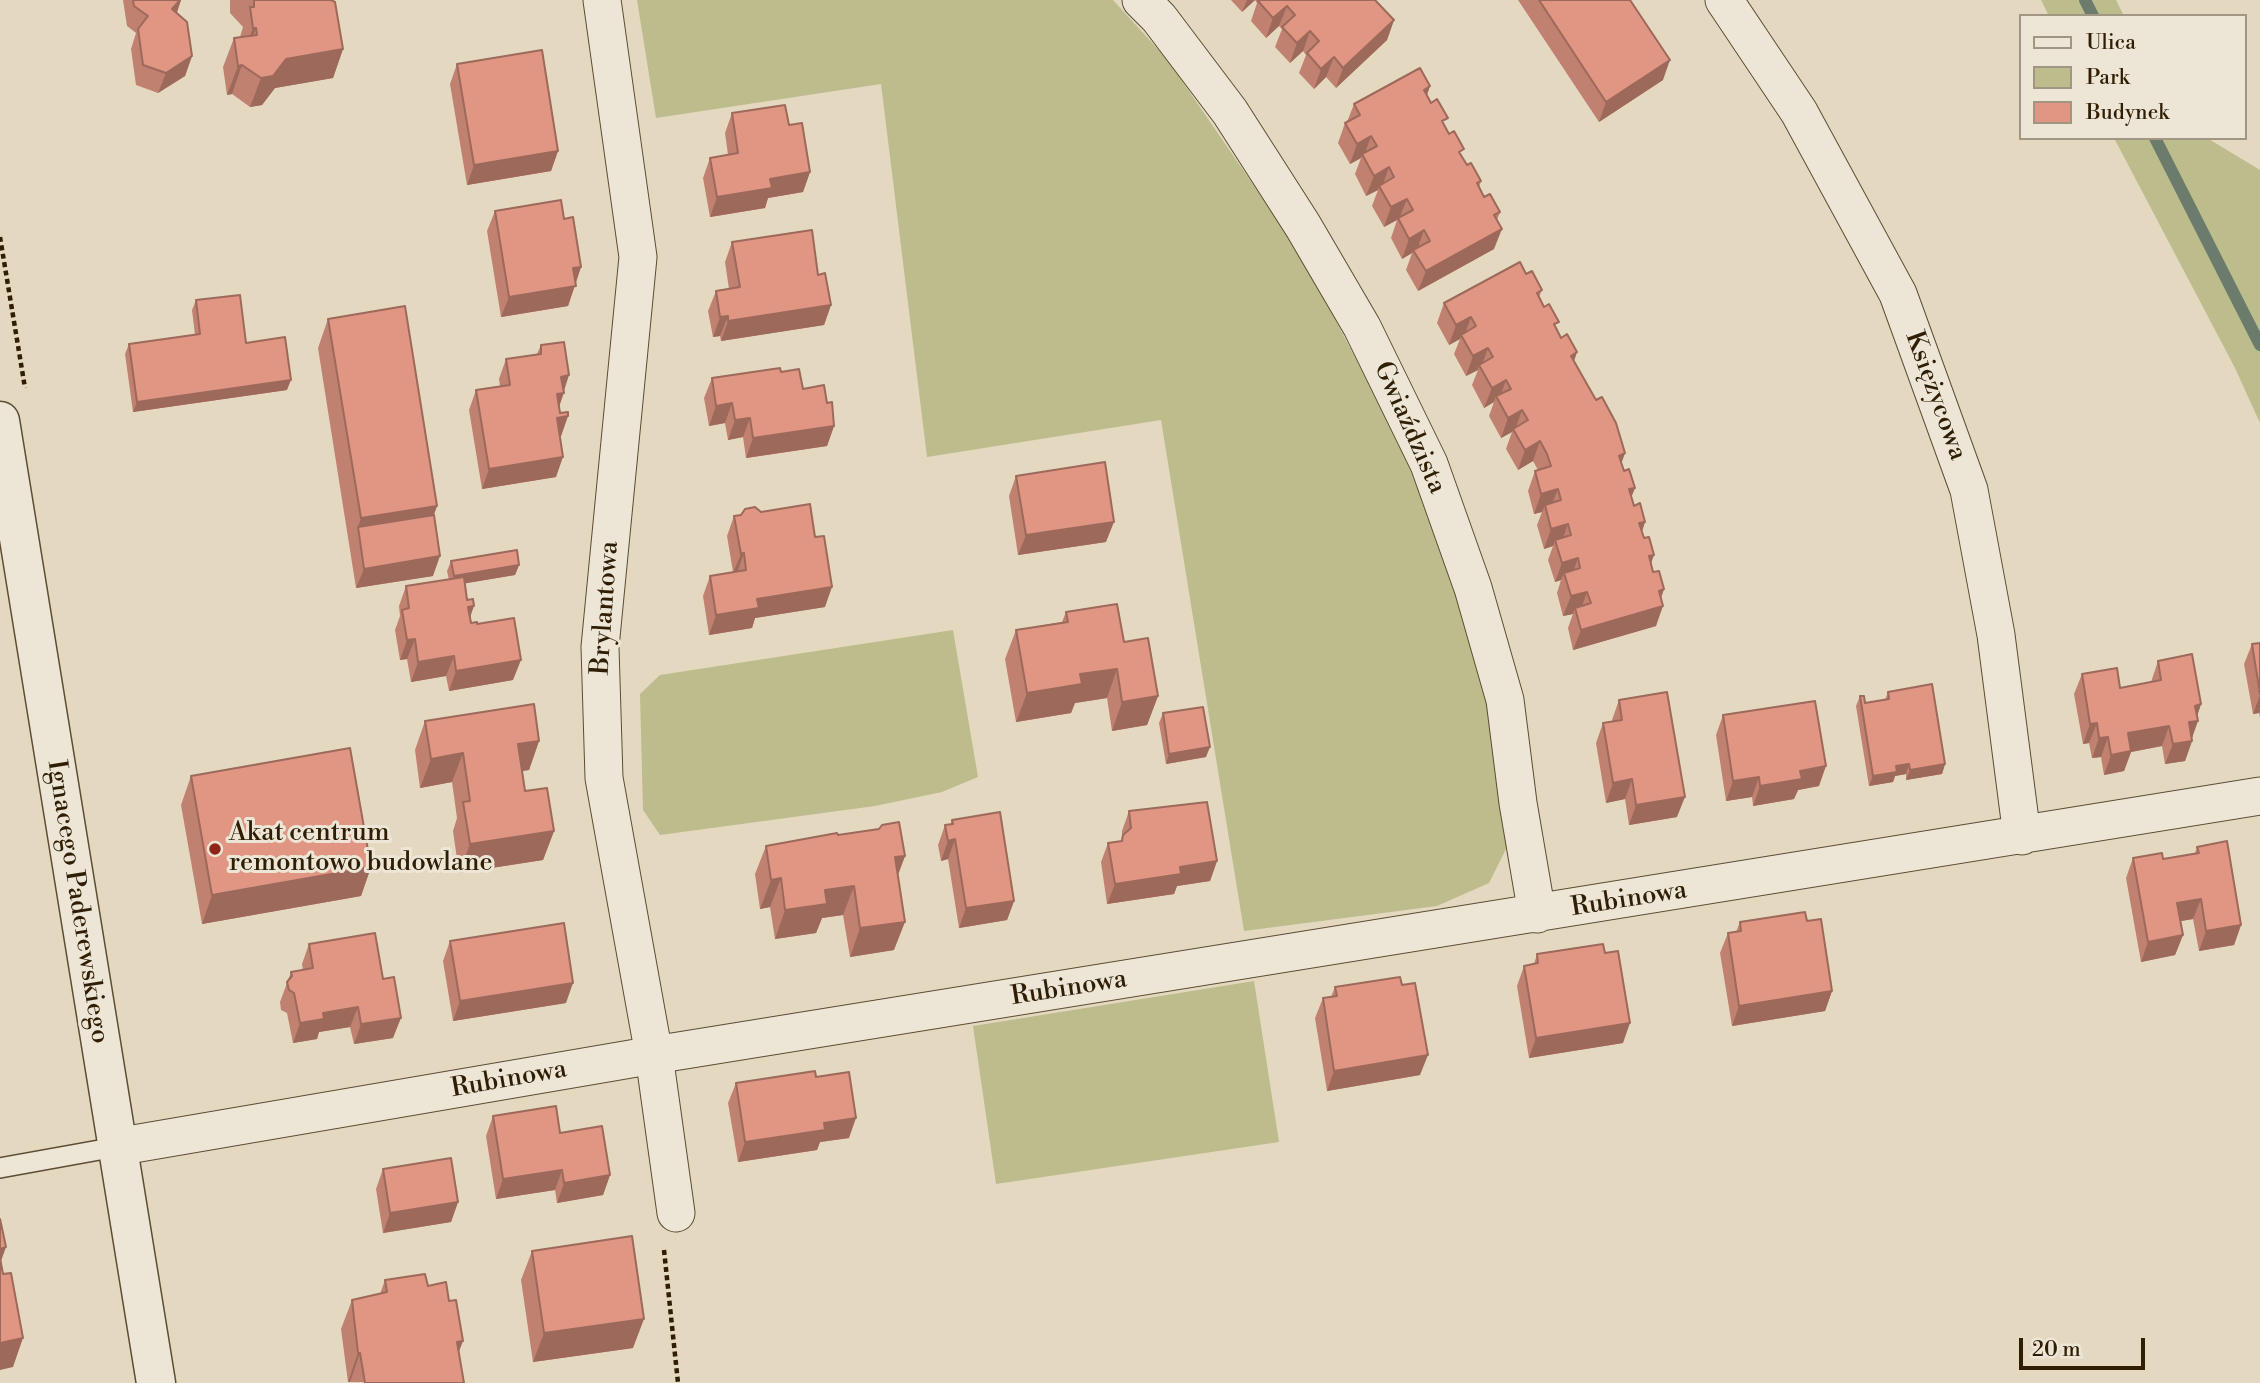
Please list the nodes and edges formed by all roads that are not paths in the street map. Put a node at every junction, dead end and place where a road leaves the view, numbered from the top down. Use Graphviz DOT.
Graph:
graph roads {
  1 [pos="602,0"];
  2 [pos="1142,0"];
  3 [pos="1724,0"];
  4 [pos="0,421"];
  5 [pos="2260,796"];
  6 [pos="2022,836"];
  7 [pos="1536,915"];
  8 [pos="654,1055"];
  9 [pos="116,1147"];
  10 [pos="0,1168"];
  11 [pos="676,1213"];
  12 [pos="156,1383"];
  1 -- 8 [label="street, Brylantowa"];
  2 -- 7 [label="street, Gwiaździsta"];
  3 -- 6 [label="street, Księżycowa"];
  4 -- 9 [label="street, Ignacego Paderewskiego"];
  5 -- 6 [label="street, Rubinowa"];
  6 -- 7 [label="street, Rubinowa"];
  7 -- 8 [label="street, Rubinowa"];
  8 -- 9 [label="street, Rubinowa"];
  8 -- 11 [label="street, Brylantowa"];
  9 -- 10 [label="lane"];
  9 -- 12 [label="street, Ignacego Paderewskiego"];
}
